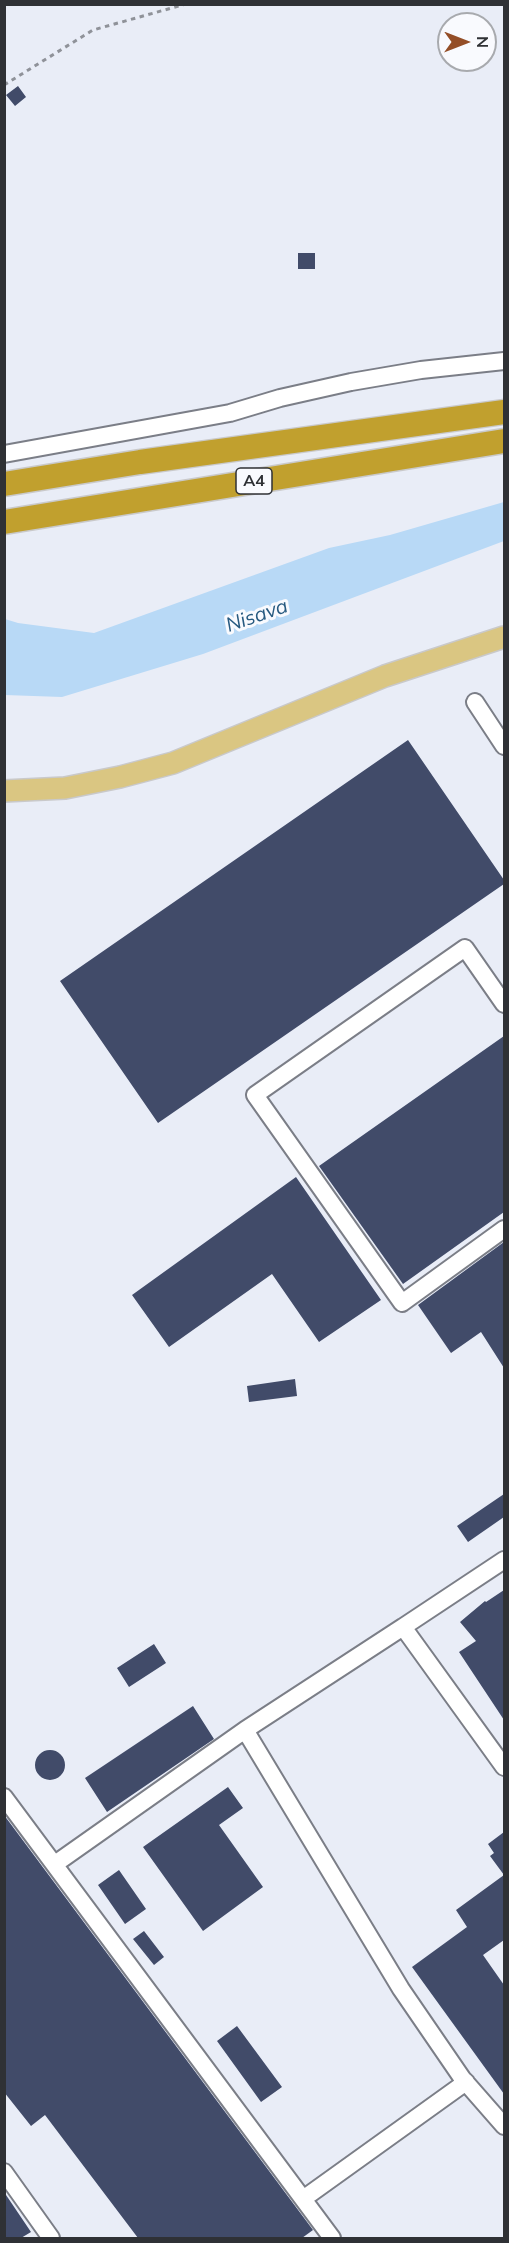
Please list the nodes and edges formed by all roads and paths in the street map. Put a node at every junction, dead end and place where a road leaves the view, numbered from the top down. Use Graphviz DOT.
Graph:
graph roads {
  1 [pos="186,4"];
  2 [pos="4,85"];
  3 [pos="504,361"];
  4 [pos="504,412"];
  5 [pos="504,441"];
  6 [pos="4,454"];
  7 [pos="4,484"];
  8 [pos="4,522"];
  9 [pos="504,638"];
  10 [pos="475,702"];
  11 [pos="504,746"];
  12 [pos="4,791"];
  13 [pos="504,1004"];
  14 [pos="504,1229"];
  15 [pos="504,1560"];
  16 [pos="403,1627"];
  17 [pos="245,1730"];
  18 [pos="504,1767"];
  19 [pos="4,1797"];
  20 [pos="55,1864"];
  21 [pos="466,2082"];
  22 [pos="504,2126"];
  23 [pos="4,2172"];
  24 [pos="303,2199"];
  25 [pos="46,2236"];
  26 [pos="332,2238"];
  1 -- 2 [label="path"];
  3 -- 6 [label="street"];
  4 -- 7 [label="highway, A4"];
  5 -- 8 [label="highway, A4"];
  9 -- 12 [label="main road"];
  10 -- 11 [label="street"];
  13 -- 14 [label="street"];
  15 -- 16 [label="street"];
  16 -- 17 [label="street"];
  16 -- 18 [label="street"];
  17 -- 20 [label="street"];
  17 -- 21 [label="street"];
  19 -- 20 [label="street"];
  20 -- 24 [label="street"];
  21 -- 22 [label="street"];
  21 -- 24 [label="street"];
  23 -- 25 [label="street"];
  24 -- 26 [label="street"];
}
